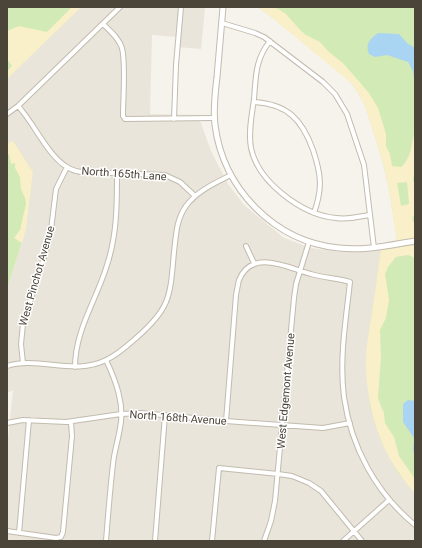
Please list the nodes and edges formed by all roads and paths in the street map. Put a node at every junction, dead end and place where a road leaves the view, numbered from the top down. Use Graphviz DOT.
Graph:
graph roads {
  1 [pos="120,7"];
  2 [pos="181,7"];
  3 [pos="223,7"];
  4 [pos="222,23"];
  5 [pos="103,24"];
  6 [pos="270,41"];
  7 [pos="254,102"];
  8 [pos="18,106"];
  9 [pos="7,114"];
  10 [pos="214,118"];
  11 [pos="174,119"];
  12 [pos="67,167"];
  13 [pos="117,173"];
  14 [pos="231,175"];
  15 [pos="195,196"];
  16 [pos="314,212"];
  17 [pos="369,215"];
  18 [pos="415,241"];
  19 [pos="309,242"];
  20 [pos="246,246"];
  21 [pos="374,248"];
  22 [pos="254,263"];
  23 [pos="300,270"];
  24 [pos="106,360"];
  25 [pos="23,363"];
  26 [pos="7,366"];
  27 [pos="75,367"];
  28 [pos="121,414"];
  29 [pos="165,415"];
  30 [pos="29,420"];
  31 [pos="226,421"];
  32 [pos="71,422"];
  33 [pos="7,423"];
  34 [pos="350,423"];
  35 [pos="282,426"];
  36 [pos="278,474"];
  37 [pos="389,500"];
  38 [pos="415,525"];
  39 [pos="7,531"];
  40 [pos="353,531"];
  41 [pos="19,533"];
  42 [pos="106,541"];
  43 [pos="154,541"];
  44 [pos="212,541"];
  45 [pos="264,541"];
  46 [pos="343,541"];
  47 [pos="362,541"];
  1 -- 5 [label="street"];
  2 -- 11 [label="street"];
  3 -- 4 [label="street"];
  4 -- 6 [label="street"];
  4 -- 10 [label="street"];
  5 -- 8 [label="street"];
  5 -- 11 [label="street"];
  6 -- 7 [label="street"];
  6 -- 17 [label="street"];
  7 -- 16 [label="street"];
  7 -- 16 [label="street"];
  8 -- 9 [label="street"];
  8 -- 12 [label="street, North 165th Lane"];
  10 -- 11 [label="street"];
  10 -- 14 [label="street"];
  12 -- 13 [label="street, North 165th Lane"];
  12 -- 25 [label="street, West Pinchot Avenue"];
  13 -- 15 [label="street, North 165th Lane"];
  13 -- 27 [label="street"];
  14 -- 15 [label="street"];
  14 -- 19 [label="street"];
  15 -- 24 [label="street"];
  16 -- 17 [label="street"];
  17 -- 21 [label="street"];
  18 -- 21 [label="street"];
  19 -- 21 [label="street"];
  19 -- 23 [label="street, West Edgemont Avenue"];
  20 -- 22 [label="street"];
  22 -- 23 [label="street"];
  22 -- 31 [label="street"];
  23 -- 34 [label="street"];
  23 -- 35 [label="street, West Edgemont Avenue"];
  24 -- 27 [label="street"];
  24 -- 28 [label="street"];
  25 -- 26 [label="street"];
  25 -- 27 [label="street"];
  28 -- 29 [label="street, North 168th Avenue"];
  28 -- 32 [label="street, North 168th Avenue"];
  28 -- 42 [label="street"];
  29 -- 31 [label="street, North 168th Avenue"];
  29 -- 43 [label="street"];
  30 -- 32 [label="street, North 168th Avenue"];
  30 -- 33 [label="street, North 168th Avenue"];
  30 -- 41 [label="street"];
  31 -- 35 [label="street, North 168th Avenue"];
  32 -- 41 [label="street"];
  34 -- 35 [label="street, North 168th Avenue"];
  34 -- 37 [label="street"];
  35 -- 36 [label="street, West Edgemont Avenue"];
  36 -- 40 [label="street"];
  36 -- 44 [label="street"];
  36 -- 45 [label="street, West Edgemont Avenue"];
  37 -- 38 [label="street"];
  37 -- 40 [label="street"];
  39 -- 41 [label="street"];
  40 -- 46 [label="street"];
  40 -- 47 [label="street"];
}
